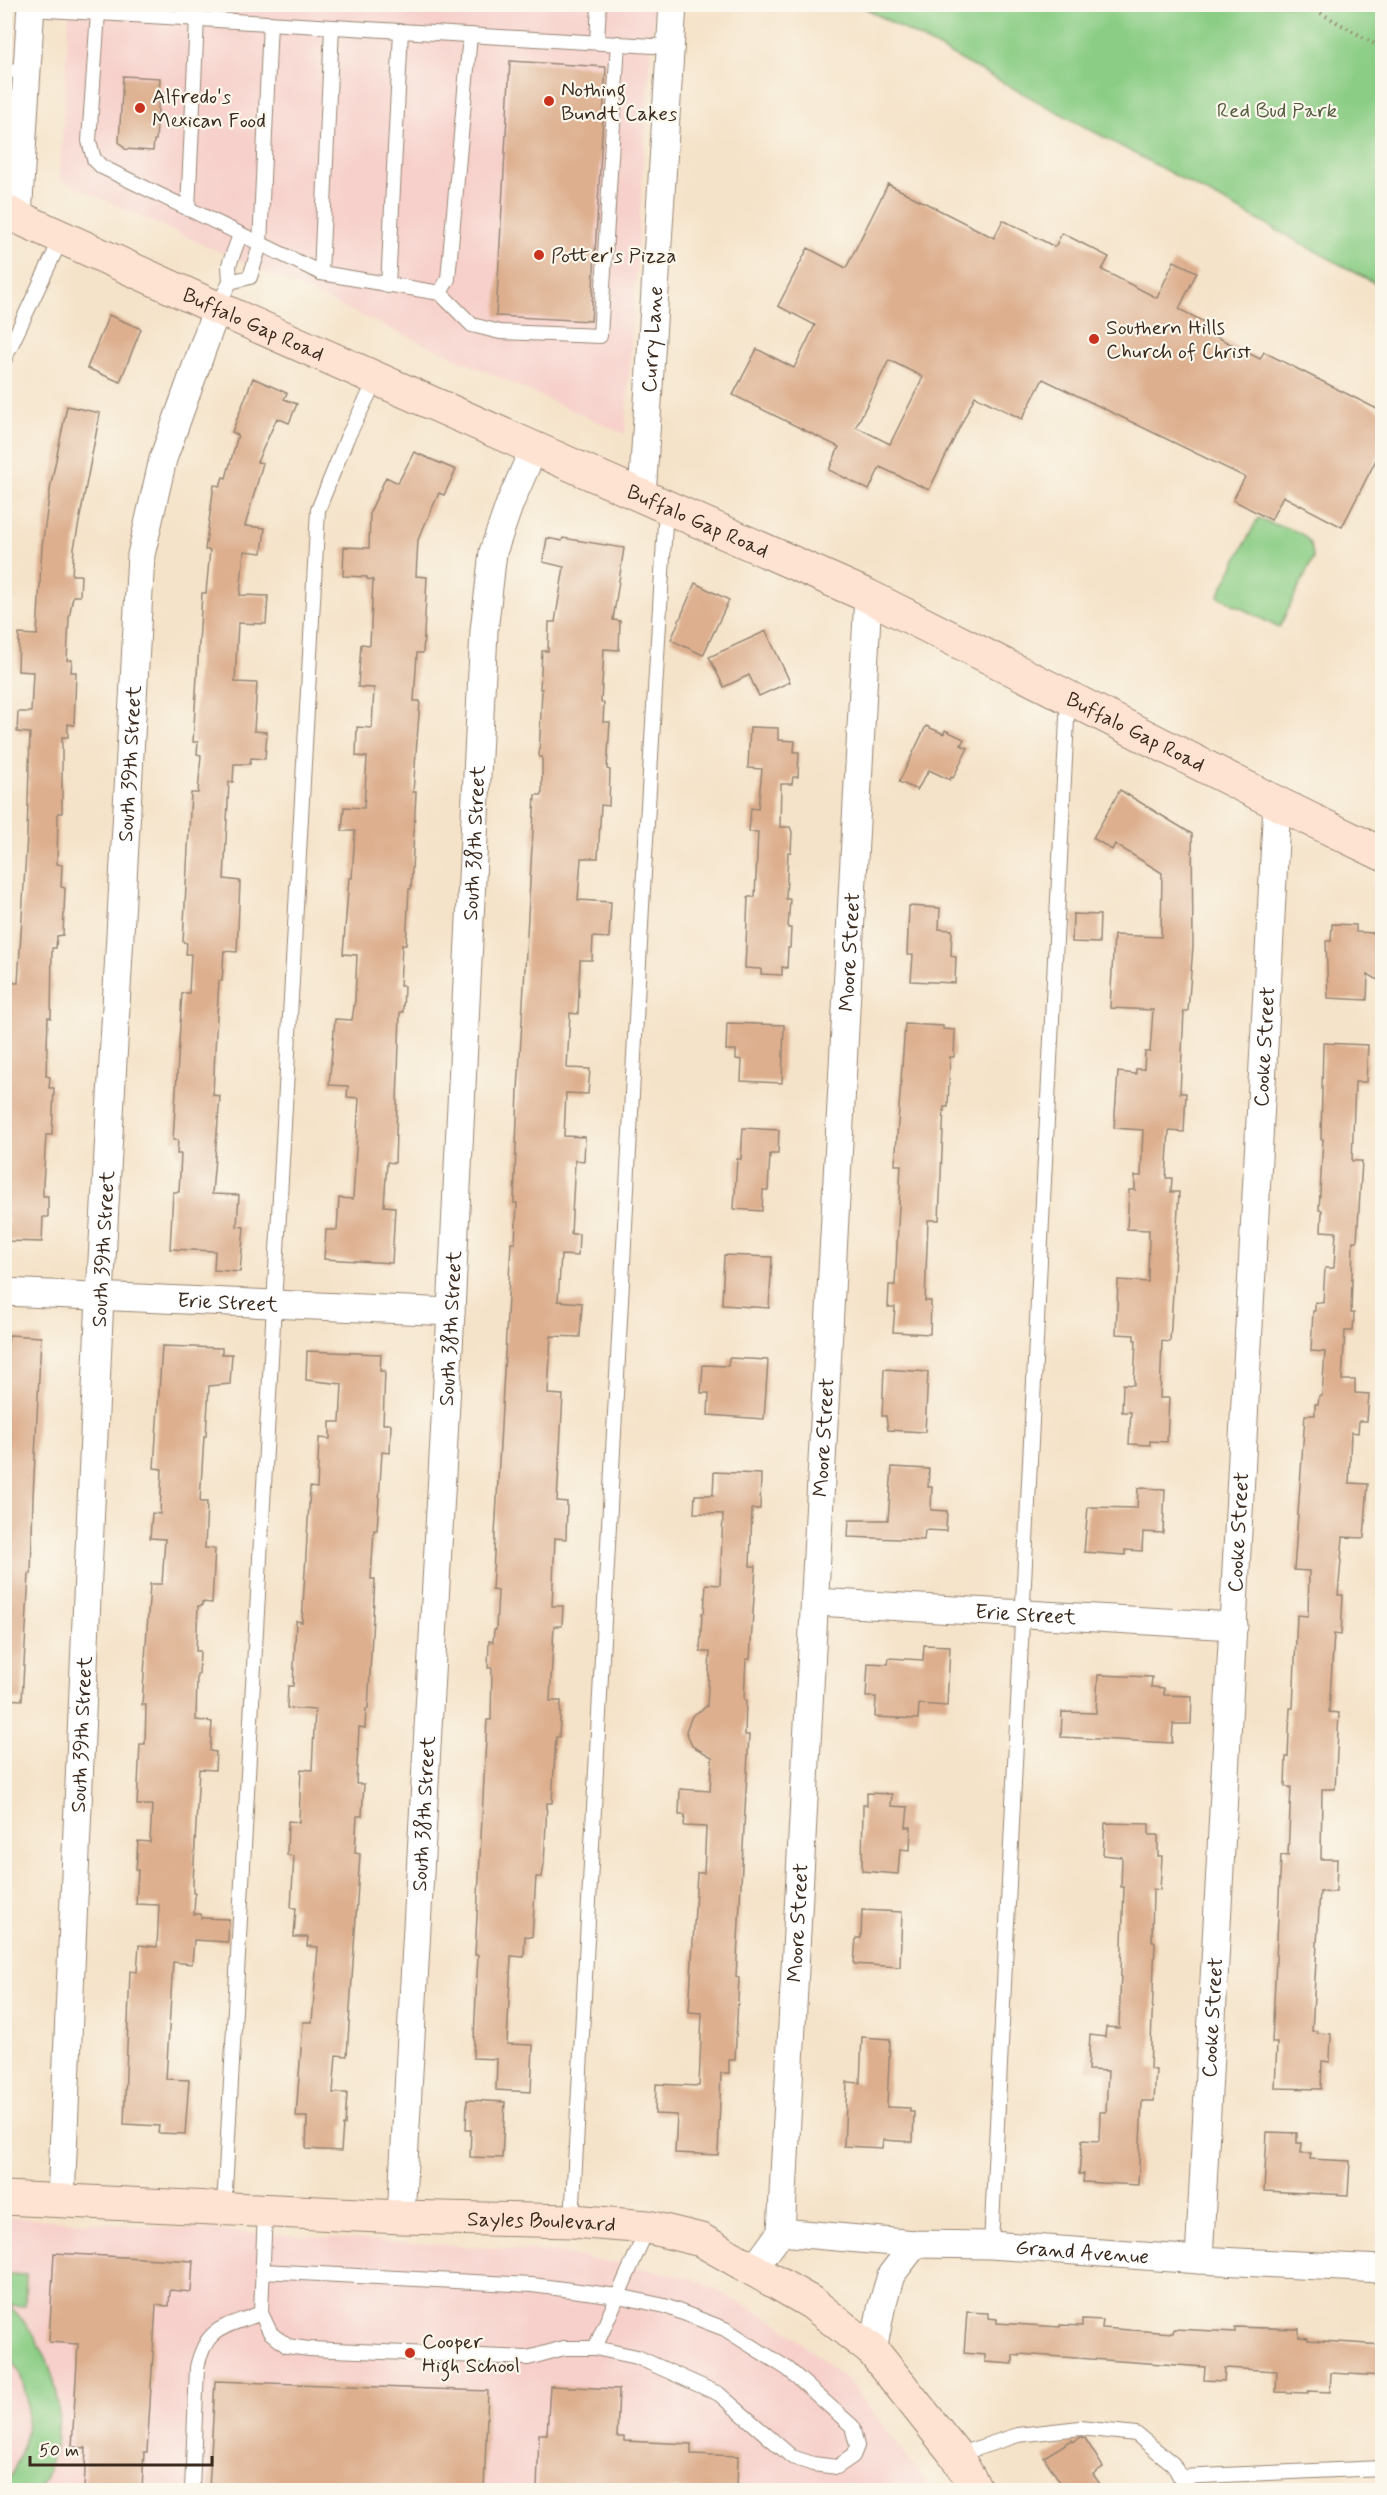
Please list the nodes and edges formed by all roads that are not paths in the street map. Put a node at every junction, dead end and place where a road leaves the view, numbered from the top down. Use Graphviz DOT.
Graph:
graph roads {
  1 [pos="599,4"];
  2 [pos="673,4"];
  3 [pos="31,7"];
  4 [pos="107,10"];
  5 [pos="197,19"];
  6 [pos="270,23"];
  7 [pos="332,27"];
  8 [pos="400,31"];
  9 [pos="470,35"];
  10 [pos="597,42"];
  11 [pos="618,44"];
  12 [pos="670,47"];
  13 [pos="16,71"];
  14 [pos="188,209"];
  15 [pos="11,214"];
  16 [pos="240,235"];
  17 [pos="62,237"];
  18 [pos="260,245"];
  19 [pos="321,273"];
  20 [pos="388,286"];
  21 [pos="440,293"];
  22 [pos="224,295"];
  23 [pos="4,360"];
  24 [pos="377,378"];
  25 [pos="534,448"];
  26 [pos="654,502"];
  27 [pos="868,596"];
  28 [pos="1068,697"];
  29 [pos="1278,803"];
  30 [pos="1383,854"];
  31 [pos="4,1292"];
  32 [pos="100,1296"];
  33 [pos="274,1304"];
  34 [pos="451,1312"];
  35 [pos="816,1602"];
  36 [pos="1021,1614"];
  37 [pos="1234,1626"];
  38 [pos="4,2198"];
  39 [pos="61,2200"];
  40 [pos="225,2208"];
  41 [pos="265,2210"];
  42 [pos="400,2217"];
  43 [pos="572,2221"];
  44 [pos="648,2227"];
  45 [pos="781,2232"];
  46 [pos="915,2244"];
  47 [pos="991,2245"];
  48 [pos="1199,2260"];
  49 [pos="1383,2269"];
  50 [pos="753,2270"];
  51 [pos="262,2271"];
  52 [pos="618,2296"];
  53 [pos="261,2313"];
  54 [pos="595,2348"];
  55 [pos="873,2351"];
  56 [pos="956,2455"];
  57 [pos="1383,2468"];
  58 [pos="1180,2477"];
  59 [pos="192,2490"];
  60 [pos="976,2490"];
  61 [pos="1187,2490"];
  1 -- 10 [label="lane"];
  2 -- 12 [label="street, Curry Lane"];
  3 -- 4 [label="lane"];
  3 -- 13 [label="street"];
  4 -- 5 [label="lane"];
  4 -- 14 [label="lane"];
  5 -- 6 [label="lane"];
  5 -- 14 [label="lane"];
  6 -- 7 [label="lane"];
  6 -- 18 [label="lane"];
  7 -- 8 [label="lane"];
  7 -- 19 [label="lane"];
  8 -- 9 [label="lane"];
  8 -- 20 [label="lane"];
  9 -- 10 [label="lane"];
  9 -- 21 [label="lane"];
  10 -- 11 [label="lane"];
  11 -- 12 [label="lane"];
  11 -- 21 [label="lane"];
  12 -- 26 [label="street, Curry Lane"];
  13 -- 15 [label="street"];
  14 -- 16 [label="lane"];
  15 -- 17 [label="main road, Buffalo Gap Road"];
  16 -- 18 [label="lane"];
  16 -- 22 [label="lane"];
  17 -- 22 [label="main road, Buffalo Gap Road"];
  17 -- 23 [label="lane"];
  18 -- 19 [label="lane"];
  18 -- 22 [label="lane"];
  19 -- 20 [label="lane"];
  20 -- 21 [label="lane"];
  22 -- 24 [label="main road, Buffalo Gap Road"];
  22 -- 32 [label="street, South 39th Street"];
  24 -- 25 [label="main road, Buffalo Gap Road"];
  24 -- 33 [label="lane"];
  25 -- 26 [label="main road, Buffalo Gap Road"];
  25 -- 34 [label="street, South 38th Street"];
  26 -- 27 [label="main road, Buffalo Gap Road"];
  26 -- 43 [label="lane"];
  27 -- 28 [label="main road, Buffalo Gap Road"];
  27 -- 35 [label="street, Moore Street"];
  28 -- 29 [label="main road, Buffalo Gap Road"];
  28 -- 36 [label="lane"];
  29 -- 30 [label="main road, Buffalo Gap Road"];
  29 -- 37 [label="street, Cooke Street"];
  31 -- 32 [label="street, Erie Street"];
  32 -- 33 [label="street, Erie Street"];
  32 -- 39 [label="street, South 39th Street"];
  33 -- 34 [label="street, Erie Street"];
  33 -- 40 [label="lane"];
  34 -- 42 [label="street, South 38th Street"];
  35 -- 36 [label="street, Erie Street"];
  35 -- 45 [label="street, Moore Street"];
  36 -- 37 [label="street, Erie Street"];
  36 -- 47 [label="lane"];
  37 -- 48 [label="street, Cooke Street"];
  38 -- 39 [label="main road, Sayles Boulevard"];
  39 -- 40 [label="main road, Sayles Boulevard"];
  40 -- 41 [label="main road, Sayles Boulevard"];
  41 -- 42 [label="main road, Sayles Boulevard"];
  41 -- 51 [label="lane"];
  42 -- 43 [label="main road, Sayles Boulevard"];
  43 -- 44 [label="main road, Sayles Boulevard"];
  44 -- 50 [label="main road, Sayles Boulevard"];
  44 -- 52 [label="lane"];
  45 -- 46 [label="street, Grand Avenue"];
  45 -- 50 [label="street"];
  46 -- 47 [label="street, Grand Avenue"];
  46 -- 55 [label="street"];
  47 -- 48 [label="street, Grand Avenue"];
  48 -- 49 [label="street, Grand Avenue"];
  50 -- 55 [label="main road, Sayles Boulevard"];
  51 -- 52 [label="lane"];
  51 -- 53 [label="lane"];
  52 -- 54 [label="lane"];
  52 -- 54 [label="lane"];
  53 -- 54 [label="lane"];
  53 -- 59 [label="lane"];
  55 -- 56 [label="main road, Sayles Boulevard"];
  56 -- 58 [label="lane"];
  56 -- 60 [label="main road, Sayles Boulevard"];
  57 -- 58 [label="lane"];
  58 -- 61 [label="lane"];
}
